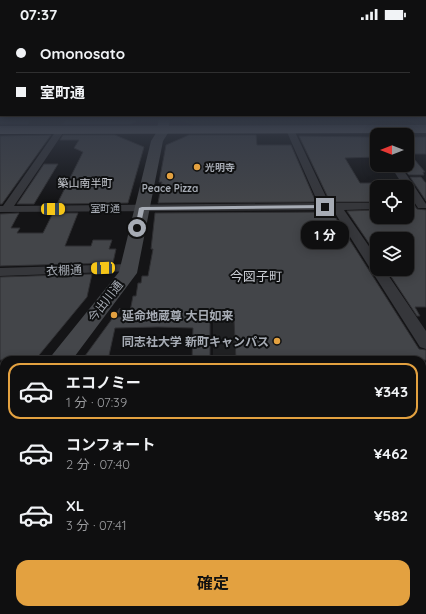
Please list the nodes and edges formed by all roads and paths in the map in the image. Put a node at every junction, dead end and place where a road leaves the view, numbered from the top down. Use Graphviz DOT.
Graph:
graph roads {
  1 [pos="49,146"];
  2 [pos="155,146"];
  3 [pos="299,146"];
  4 [pos="400,172"];
  5 [pos="370,206"];
  6 [pos="424,206"];
  7 [pos="331,207"];
  8 [pos="142,208"];
  9 [pos="3,209"];
  10 [pos="129,268"];
  11 [pos="0,272"];
  12 [pos="426,343"];
  13 [pos="62,356"];
  1 -- 9 [label="street"];
  2 -- 8 [label="main road, 今出川通"];
  3 -- 7 [label="street"];
  4 -- 6 [label="street"];
  5 -- 7 [label="street, 室町通"];
  7 -- 8 [label="street, 室町通"];
  7 -- 12 [label="street"];
  8 -- 9 [label="street, 室町通"];
  8 -- 10 [label="main road, 今出川通"];
  10 -- 11 [label="street, 衣棚通"];
  10 -- 13 [label="main road, 今出川通"];
}
